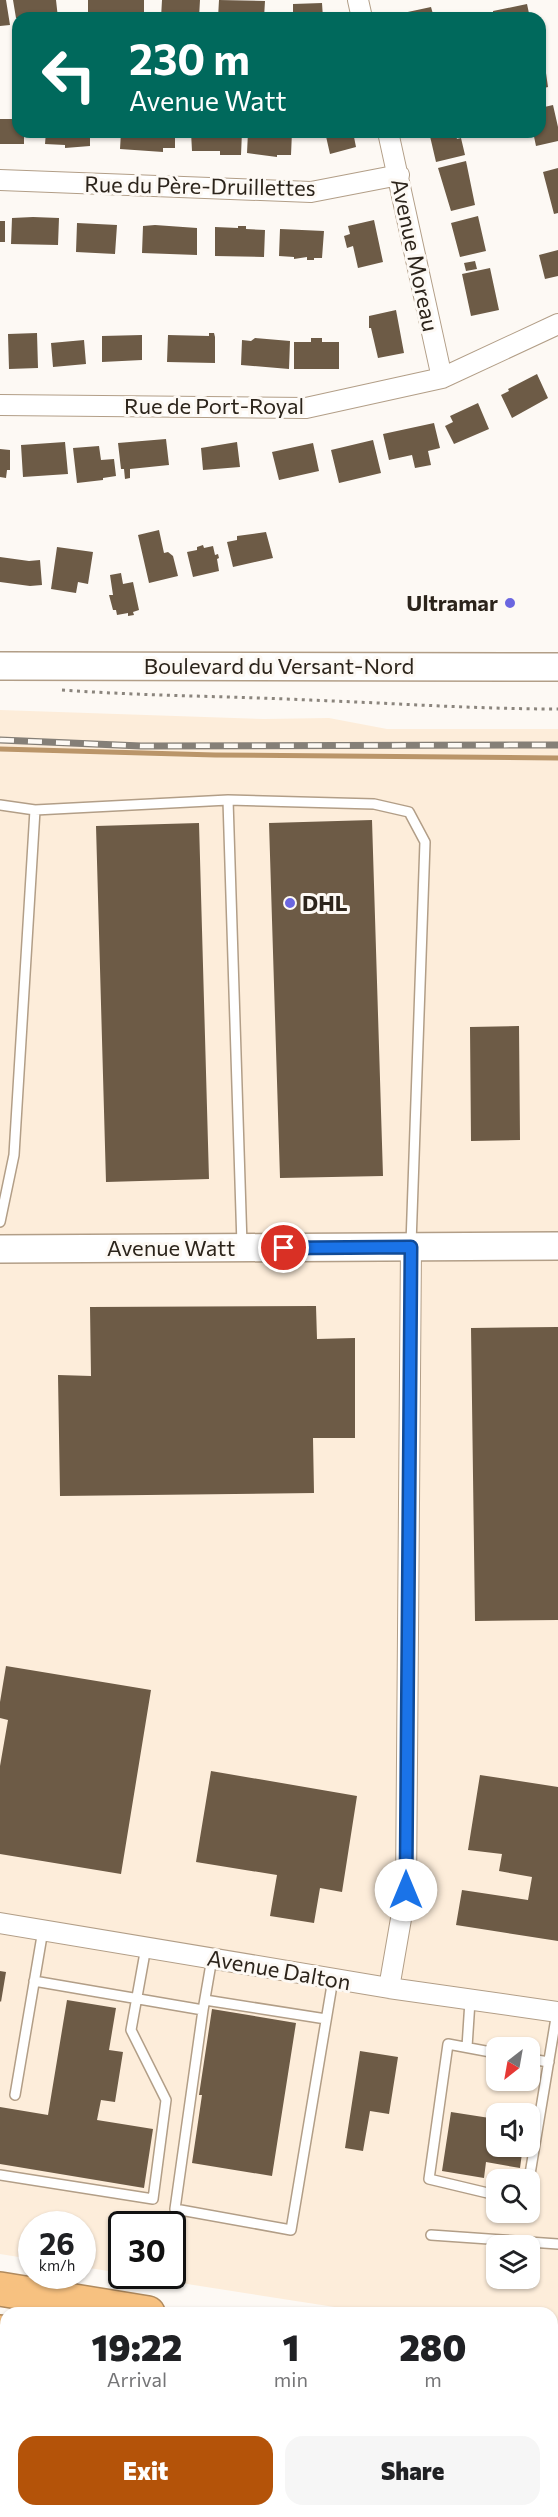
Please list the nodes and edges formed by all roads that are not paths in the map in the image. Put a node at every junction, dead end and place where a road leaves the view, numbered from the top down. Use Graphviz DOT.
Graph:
graph roads {
  1 [pos="390,138"];
  2 [pos="399,175"];
  3 [pos="0,180"];
  4 [pos="558,324"];
  5 [pos="442,378"];
  6 [pos="0,405"];
  7 [pos="0,666"];
  8 [pos="558,667"];
  9 [pos="228,800"];
  10 [pos="0,805"];
  11 [pos="35,810"];
  12 [pos="0,1222"];
  13 [pos="558,1246"];
  14 [pos="411,1247"];
  15 [pos="242,1248"];
  16 [pos="0,1249"];
  17 [pos="0,1923"];
  18 [pos="43,1930"];
  19 [pos="146,1947"];
  20 [pos="212,1958"];
  21 [pos="333,1979"];
  22 [pos="34,1981"];
  23 [pos="389,1988"];
  24 [pos="137,1999"];
  25 [pos="205,2000"];
  26 [pos="470,2001"];
  27 [pos="203,2010"];
  28 [pos="557,2012"];
  29 [pos="326,2019"];
  30 [pos="466,2048"];
  31 [pos="486,2051"];
  32 [pos="540,2061"];
  33 [pos="549,2062"];
  34 [pos="15,2095"];
  35 [pos="531,2169"];
  36 [pos="0,2175"];
  37 [pos="486,2193"];
  38 [pos="431,2235"];
  39 [pos="558,2244"];
  40 [pos="0,2289"];
  41 [pos="111,2307"];
  1 -- 2 [label="street, Avenue Moreau"];
  2 -- 3 [label="street, Rue du Père-Druillettes"];
  2 -- 5 [label="street, Avenue Moreau"];
  4 -- 5 [label="street, Rue de Port-Royal"];
  5 -- 6 [label="street, Rue de Port-Royal"];
  7 -- 8 [label="street, Boulevard du Versant-Nord"];
  9 -- 11 [label="lane"];
  9 -- 14 [label="lane"];
  9 -- 15 [label="lane"];
  10 -- 11 [label="lane"];
  11 -- 12 [label="lane"];
  13 -- 14 [label="street, Avenue Watt"];
  14 -- 15 [label="street, Avenue Watt"];
  14 -- 23 [label="street"];
  15 -- 16 [label="street, Avenue Watt"];
  17 -- 18 [label="street, Avenue Dalton"];
  18 -- 19 [label="street, Avenue Dalton"];
  18 -- 22 [label="lane"];
  19 -- 20 [label="street, Avenue Dalton"];
  19 -- 24 [label="lane"];
  20 -- 21 [label="street, Avenue Dalton"];
  20 -- 25 [label="lane"];
  21 -- 23 [label="street, Avenue Dalton"];
  21 -- 29 [label="lane"];
  22 -- 24 [label="lane"];
  22 -- 34 [label="lane"];
  23 -- 26 [label="street, Avenue Dalton"];
  24 -- 27 [label="lane"];
  24 -- 36 [label="lane"];
  25 -- 27 [label="lane"];
  25 -- 29 [label="lane"];
  26 -- 28 [label="street, Avenue Dalton"];
  26 -- 30 [label="lane"];
  27 -- 29 [label="lane"];
  28 -- 33 [label="lane"];
  30 -- 31 [label="lane"];
  30 -- 37 [label="lane"];
  32 -- 33 [label="lane"];
  33 -- 35 [label="lane"];
  38 -- 39 [label="lane"];
  40 -- 41 [label="highway"];
}
